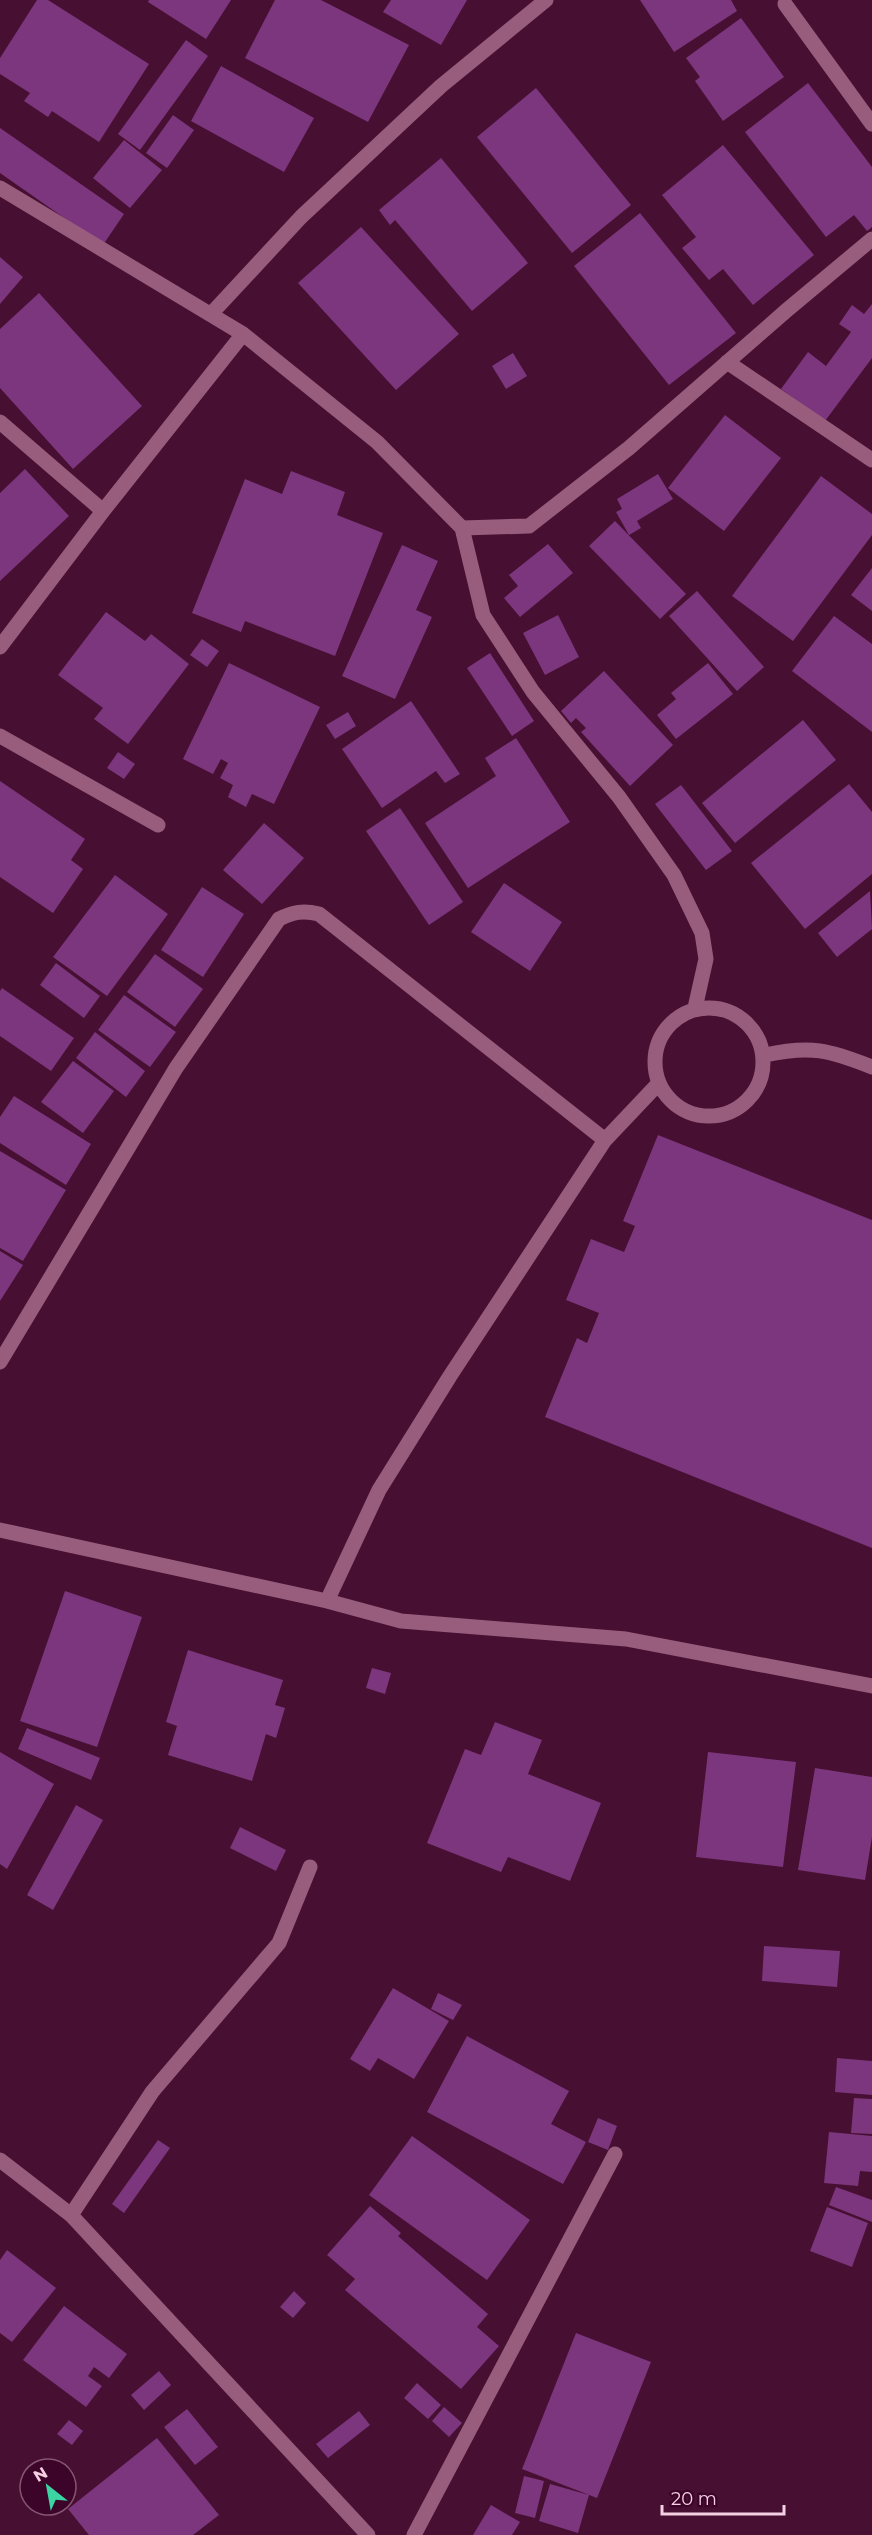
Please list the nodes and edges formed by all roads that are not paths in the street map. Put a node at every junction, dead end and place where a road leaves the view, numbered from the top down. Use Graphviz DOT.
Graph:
graph roads {
  1 [pos="546,0"];
  2 [pos="785,4"];
  3 [pos="872,124"];
  4 [pos="0,188"];
  5 [pos="872,239"];
  6 [pos="211,314"];
  7 [pos="243,334"];
  8 [pos="727,362"];
  9 [pos="2,429"];
  10 [pos="872,460"];
  11 [pos="103,511"];
  12 [pos="462,528"];
  13 [pos="0,647"];
  14 [pos="0,736"];
  15 [pos="158,825"];
  16 [pos="694,1008"];
  17 [pos="765,1055"];
  18 [pos="872,1067"];
  19 [pos="658,1084"];
  20 [pos="605,1140"];
  21 [pos="0,1362"];
  22 [pos="0,1530"];
  23 [pos="327,1601"];
  24 [pos="872,1686"];
  25 [pos="310,1867"];
  26 [pos="615,2154"];
  27 [pos="0,2160"];
  28 [pos="71,2215"];
  29 [pos="368,2535"];
  30 [pos="414,2535"];
  1 -- 6 [label="street"];
  2 -- 3 [label="street"];
  4 -- 6 [label="street"];
  5 -- 8 [label="street"];
  6 -- 7 [label="street"];
  7 -- 11 [label="street"];
  7 -- 12 [label="street"];
  8 -- 10 [label="street"];
  8 -- 12 [label="street"];
  9 -- 11 [label="street"];
  11 -- 13 [label="street"];
  12 -- 16 [label="street"];
  14 -- 15 [label="street"];
  16 -- 17 [label="street"];
  16 -- 19 [label="street"];
  17 -- 18 [label="street"];
  17 -- 19 [label="street"];
  19 -- 20 [label="street"];
  20 -- 21 [label="street"];
  20 -- 23 [label="street"];
  22 -- 23 [label="street"];
  23 -- 24 [label="street"];
  25 -- 28 [label="street"];
  26 -- 30 [label="street"];
  27 -- 28 [label="street"];
  28 -- 29 [label="street"];
}
